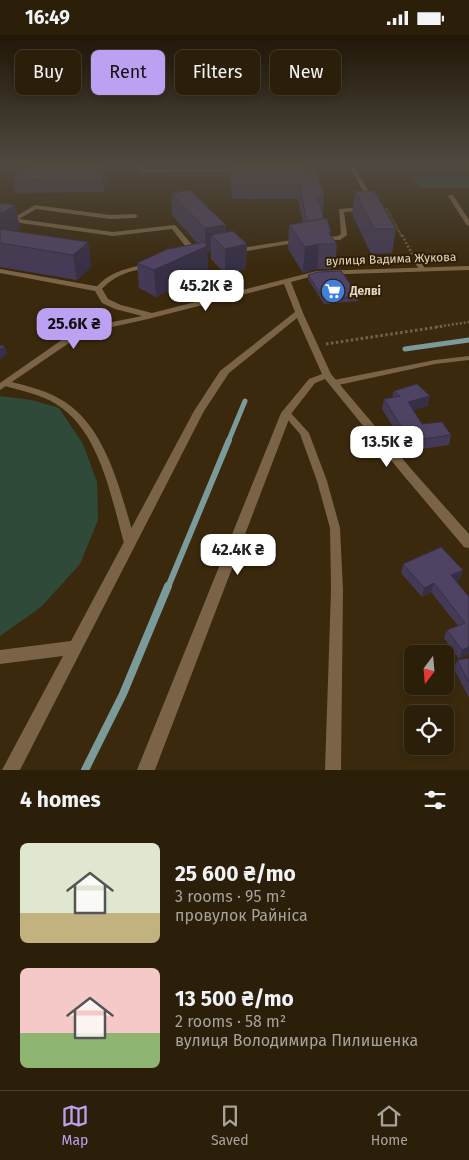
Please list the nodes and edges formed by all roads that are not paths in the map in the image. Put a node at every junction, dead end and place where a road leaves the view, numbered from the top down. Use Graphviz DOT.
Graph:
graph roads {
  1 [pos="370,198"];
  2 [pos="452,198"];
  3 [pos="135,216"];
  4 [pos="469,223"];
  5 [pos="314,240"];
  6 [pos="304,241"];
  7 [pos="232,252"];
  8 [pos="207,256"];
  9 [pos="199,257"];
  10 [pos="189,259"];
  11 [pos="416,261"];
  12 [pos="151,265"];
  13 [pos="469,268"];
  14 [pos="423,270"];
  15 [pos="0,271"];
  16 [pos="287,281"];
  17 [pos="98,289"];
  18 [pos="299,313"];
  19 [pos="152,316"];
  20 [pos="469,359"];
  21 [pos="330,379"];
  22 [pos="4,385"];
  23 [pos="286,413"];
  24 [pos="130,543"];
  25 [pos="469,543"];
  26 [pos="76,647"];
  27 [pos="0,657"];
  28 [pos="11,770"];
  29 [pos="146,770"];
  30 [pos="333,770"];
  1 -- 5 [label="lane"];
  2 -- 4 [label="lane"];
  3 -- 9 [label="street"];
  6 -- 7 [label="lane"];
  8 -- 9 [label="lane"];
  9 -- 10 [label="lane"];
  11 -- 14 [label="lane"];
  12 -- 17 [label="lane"];
  13 -- 14 [label="street, вулиця Вадима Жукова"];
  14 -- 16 [label="street, вулиця Вадима Жукова"];
  15 -- 17 [label="street"];
  16 -- 18 [label="street"];
  16 -- 19 [label="street, вулиця Вадима Жукова"];
  17 -- 19 [label="street, вулиця Вадима Жукова"];
  18 -- 21 [label="street"];
  18 -- 24 [label="street"];
  19 -- 22 [label="street"];
  20 -- 21 [label="lane"];
  21 -- 23 [label="street"];
  21 -- 25 [label="street"];
  22 -- 24 [label="lane"];
  23 -- 29 [label="street"];
  23 -- 30 [label="lane"];
  24 -- 26 [label="street"];
  26 -- 27 [label="street"];
  26 -- 28 [label="street"];
}
